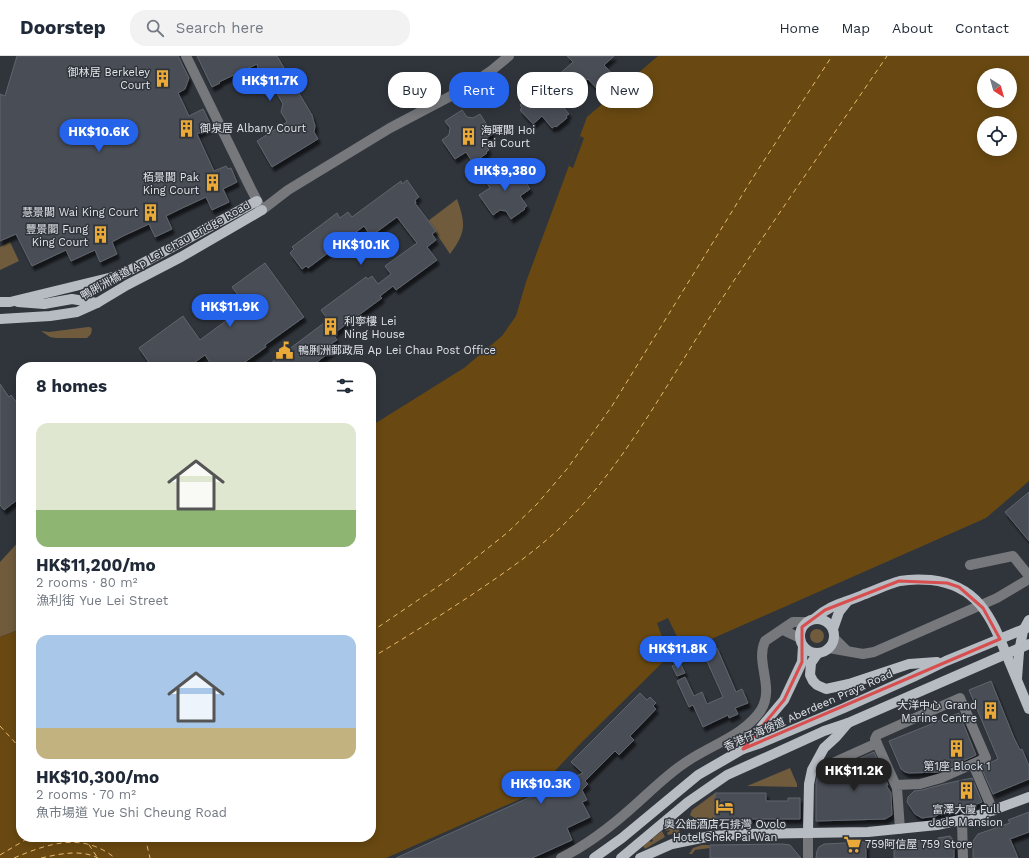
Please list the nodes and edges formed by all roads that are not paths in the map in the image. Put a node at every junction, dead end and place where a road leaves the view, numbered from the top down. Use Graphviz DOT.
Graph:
graph roads {
  1 [pos="186,56"];
  2 [pos="509,56"];
  3 [pos="260,206"];
  4 [pos="5,302"];
  5 [pos="97,303"];
  6 [pos="0,319"];
  7 [pos="970,565"];
  8 [pos="1029,578"];
  9 [pos="847,602"];
  10 [pos="1029,620"];
  11 [pos="810,621"];
  12 [pos="1029,627"];
  13 [pos="783,630"];
  14 [pos="833,634"];
  15 [pos="802,642"];
  16 [pos="1029,644"];
  17 [pos="829,648"];
  18 [pos="847,651"];
  19 [pos="818,653"];
  20 [pos="946,661"];
  21 [pos="1017,680"];
  22 [pos="1028,706"];
  23 [pos="848,723"];
  24 [pos="877,743"];
  25 [pos="743,749"];
  26 [pos="973,764"];
  27 [pos="826,766"];
  28 [pos="896,785"];
  29 [pos="1029,797"];
  30 [pos="993,811"];
  31 [pos="962,820"];
  32 [pos="900,829"];
  33 [pos="808,832"];
  34 [pos="561,858"];
  35 [pos="594,858"];
  36 [pos="621,858"];
  37 [pos="640,858"];
  38 [pos="808,858"];
  39 [pos="963,858"];
  1 -- 3 [label="street"];
  2 -- 3 [label="street, 鴨脷洲橋道 Ap Lei Chau Bridge Road"];
  3 -- 4 [label="main road, 鴨脷洲橋道 Ap Lei Chau Bridge Road"];
  3 -- 5 [label="main road, 鴨脷洲橋道 Ap Lei Chau Bridge Road"];
  4 -- 5 [label="main road"];
  5 -- 6 [label="main road, 鴨脷洲橋道 Ap Lei Chau Bridge Road"];
  7 -- 8 [label="street"];
  8 -- 18 [label="street"];
  9 -- 11 [label="main road"];
  9 -- 14 [label="main road"];
  9 -- 21 [label="main road, bridge"];
  10 -- 21 [label="main road, bridge"];
  11 -- 13 [label="street"];
  11 -- 14 [label="main road"];
  11 -- 15 [label="main road"];
  12 -- 20 [label="main road, 香港仔海傍道 Aberdeen Praya Road"];
  13 -- 15 [label="street"];
  13 -- 34 [label="street"];
  14 -- 17 [label="main road"];
  14 -- 18 [label="street"];
  15 -- 19 [label="main road"];
  15 -- 25 [label="main road"];
  16 -- 23 [label="main road"];
  17 -- 18 [label="street"];
  17 -- 19 [label="main road"];
  19 -- 20 [label="main road"];
  20 -- 25 [label="main road, 香港仔海傍道 Aberdeen Praya Road"];
  21 -- 22 [label="main road"];
  23 -- 33 [label="main road"];
  23 -- 36 [label="main road"];
  24 -- 26 [label="street"];
  24 -- 27 [label="street"];
  24 -- 28 [label="street"];
  25 -- 35 [label="main road, 香港仔海傍道 Aberdeen Praya Road"];
  26 -- 28 [label="street"];
  26 -- 30 [label="street"];
  28 -- 32 [label="street"];
  29 -- 30 [label="main road"];
  30 -- 31 [label="main road"];
  31 -- 32 [label="main road"];
  31 -- 39 [label="street"];
  32 -- 33 [label="main road"];
  33 -- 37 [label="main road"];
  33 -- 38 [label="street"];
}
